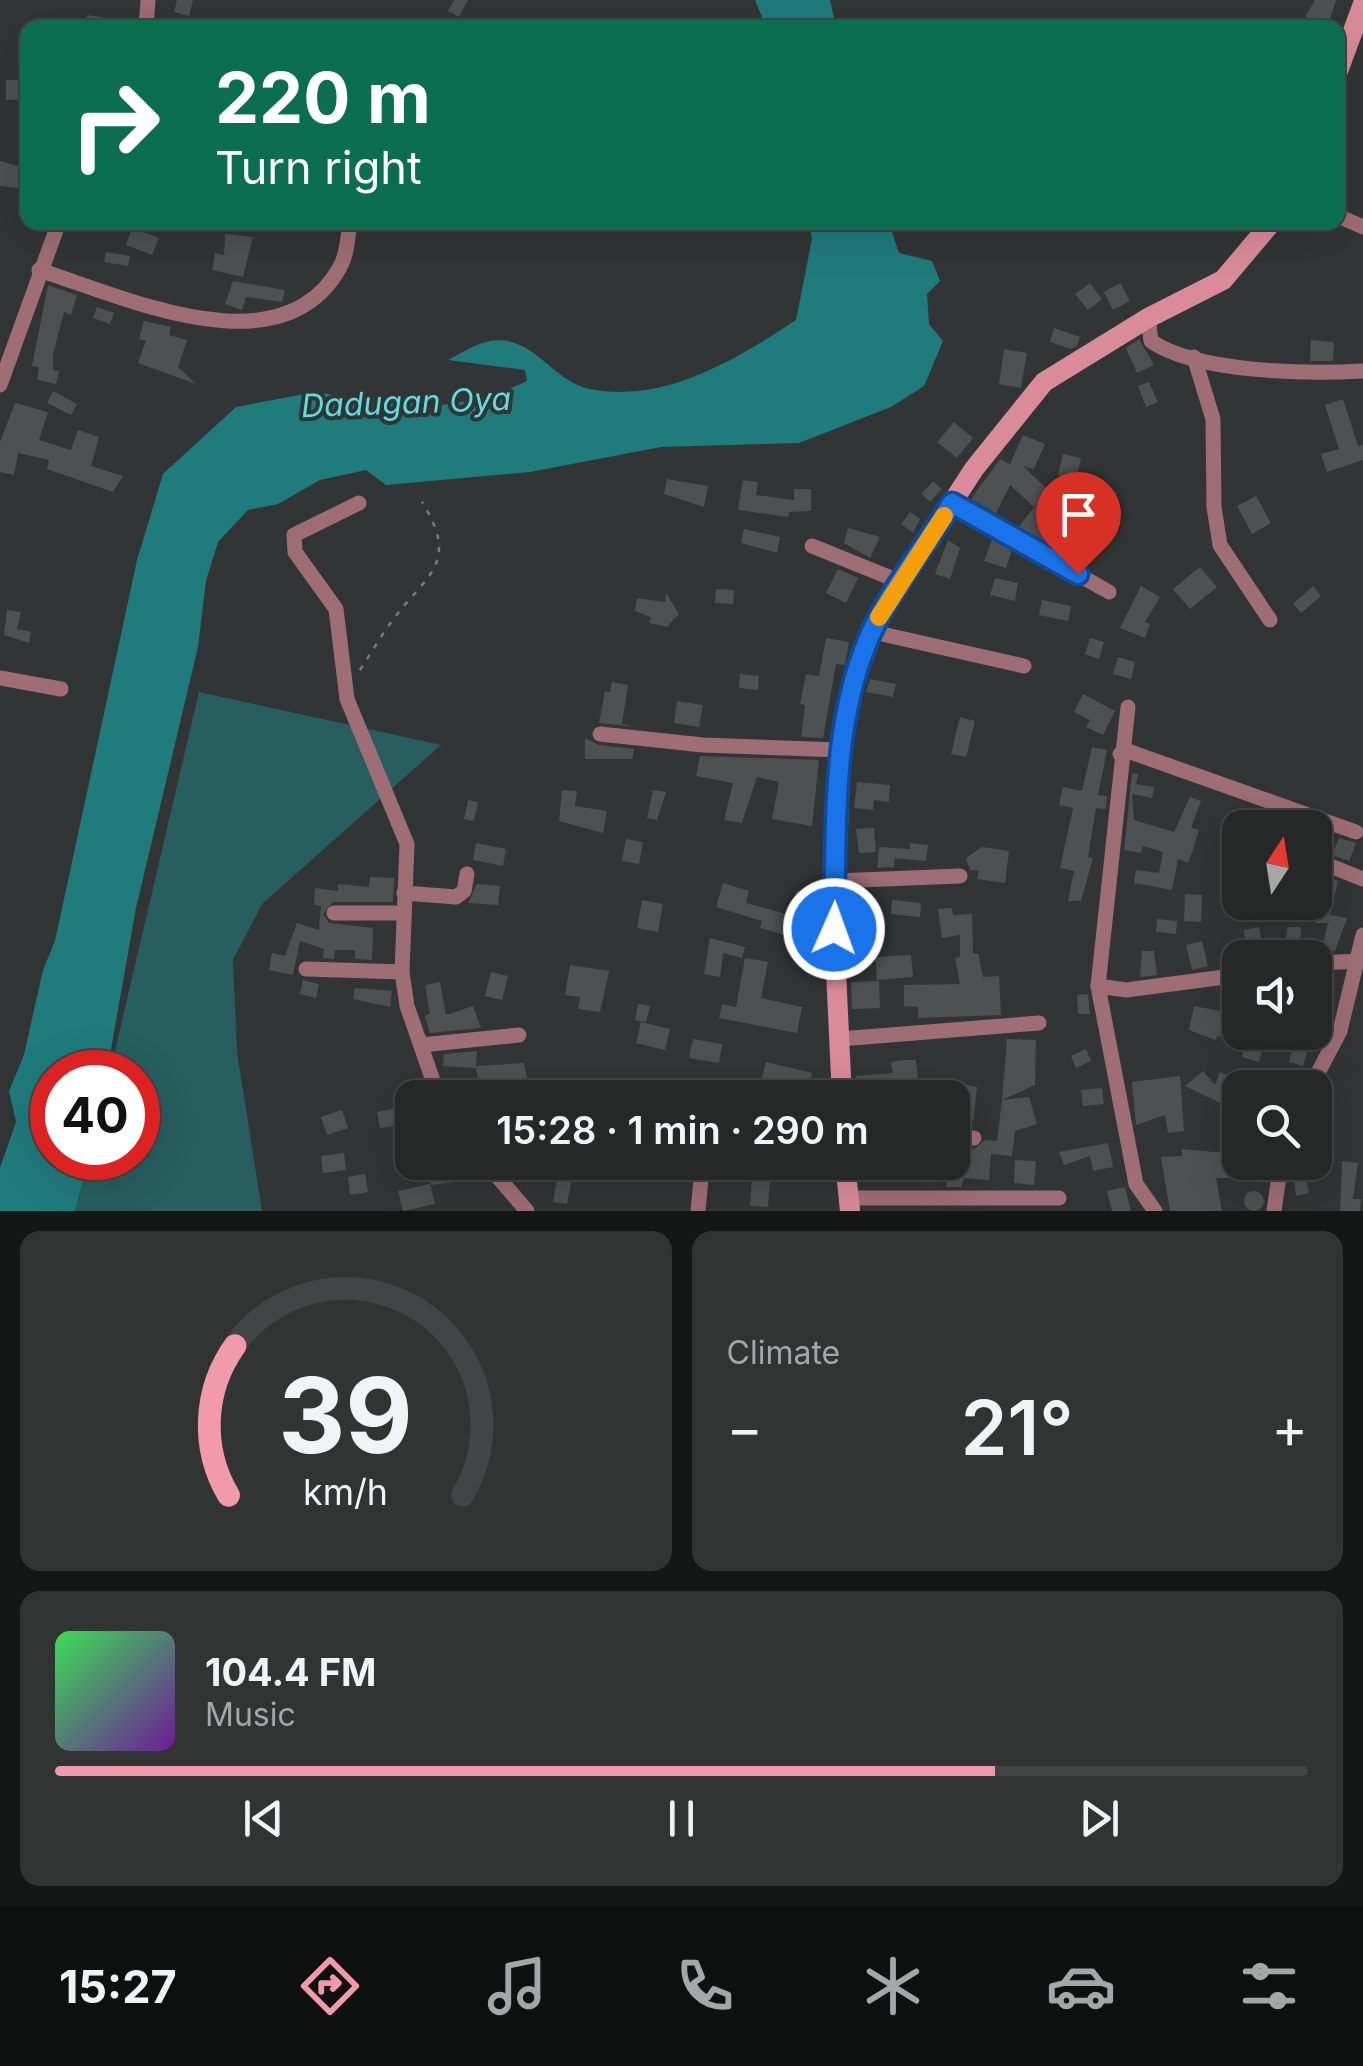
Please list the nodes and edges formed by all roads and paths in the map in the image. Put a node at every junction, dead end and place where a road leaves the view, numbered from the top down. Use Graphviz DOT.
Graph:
graph roads {
  1 [pos="1363,4"];
  2 [pos="1345,52"];
  3 [pos="56,230"];
  4 [pos="349,230"];
  5 [pos="1265,230"];
  6 [pos="39,270"];
  7 [pos="1148,318"];
  8 [pos="1194,358"];
  9 [pos="1363,371"];
  10 [pos="0,385"];
  11 [pos="422,502"];
  12 [pos="359,503"];
  13 [pos="952,503"];
  14 [pos="812,546"];
  15 [pos="901,582"];
  16 [pos="1109,592"];
  17 [pos="1270,620"];
  18 [pos="873,632"];
  19 [pos="1024,666"];
  20 [pos="0,678"];
  21 [pos="61,689"];
  22 [pos="347,699"];
  23 [pos="1128,707"];
  24 [pos="600,734"];
  25 [pos="841,750"];
  26 [pos="1120,754"];
  27 [pos="1356,832"];
  28 [pos="1332,865"];
  29 [pos="467,874"];
  30 [pos="960,876"];
  31 [pos="1363,879"];
  32 [pos="835,881"];
  33 [pos="404,893"];
  34 [pos="334,913"];
  35 [pos="404,913"];
  36 [pos="1363,934"];
  37 [pos="1359,960"];
  38 [pos="1332,962"];
  39 [pos="306,969"];
  40 [pos="402,972"];
  41 [pos="1222,978"];
  42 [pos="1098,986"];
  43 [pos="1039,1023"];
  44 [pos="519,1035"];
  45 [pos="840,1039"];
  46 [pos="421,1045"];
  47 [pos="1319,1070"];
  48 [pos="433,1080"];
  49 [pos="841,1080"];
  50 [pos="970,1138"];
  51 [pos="974,1138"];
  52 [pos="500,1180"];
  53 [pos="701,1180"];
  54 [pos="1278,1180"];
  55 [pos="1059,1198"];
  56 [pos="849,1204"];
  57 [pos="527,1211"];
  58 [pos="698,1211"];
  59 [pos="1156,1211"];
  60 [pos="1274,1211"];
  1 -- 2 [label="street"];
  3 -- 6 [label="street"];
  4 -- 6 [label="street"];
  5 -- 7 [label="street"];
  6 -- 10 [label="street"];
  7 -- 8 [label="street"];
  7 -- 13 [label="street"];
  8 -- 9 [label="street"];
  8 -- 17 [label="street"];
  11 -- 22 [label="path"];
  12 -- 22 [label="street"];
  13 -- 15 [label="street"];
  13 -- 16 [label="street"];
  14 -- 15 [label="street"];
  15 -- 18 [label="street"];
  18 -- 19 [label="street"];
  18 -- 25 [label="street"];
  20 -- 21 [label="street"];
  22 -- 33 [label="street"];
  23 -- 26 [label="street"];
  24 -- 25 [label="street"];
  25 -- 32 [label="street"];
  26 -- 27 [label="street"];
  26 -- 42 [label="street"];
  28 -- 31 [label="street"];
  29 -- 33 [label="street"];
  30 -- 32 [label="street"];
  32 -- 45 [label="street"];
  33 -- 35 [label="street"];
  34 -- 35 [label="street"];
  35 -- 40 [label="street"];
  36 -- 37 [label="street"];
  37 -- 38 [label="street"];
  37 -- 47 [label="street"];
  39 -- 40 [label="street"];
  40 -- 46 [label="street"];
  41 -- 42 [label="street"];
  42 -- 59 [label="street"];
  43 -- 45 [label="street"];
  44 -- 46 [label="street"];
  45 -- 49 [label="street"];
  46 -- 48 [label="street"];
  50 -- 51 [label="street"];
  52 -- 57 [label="street"];
  53 -- 58 [label="street"];
  54 -- 60 [label="street"];
  55 -- 56 [label="street"];
}
